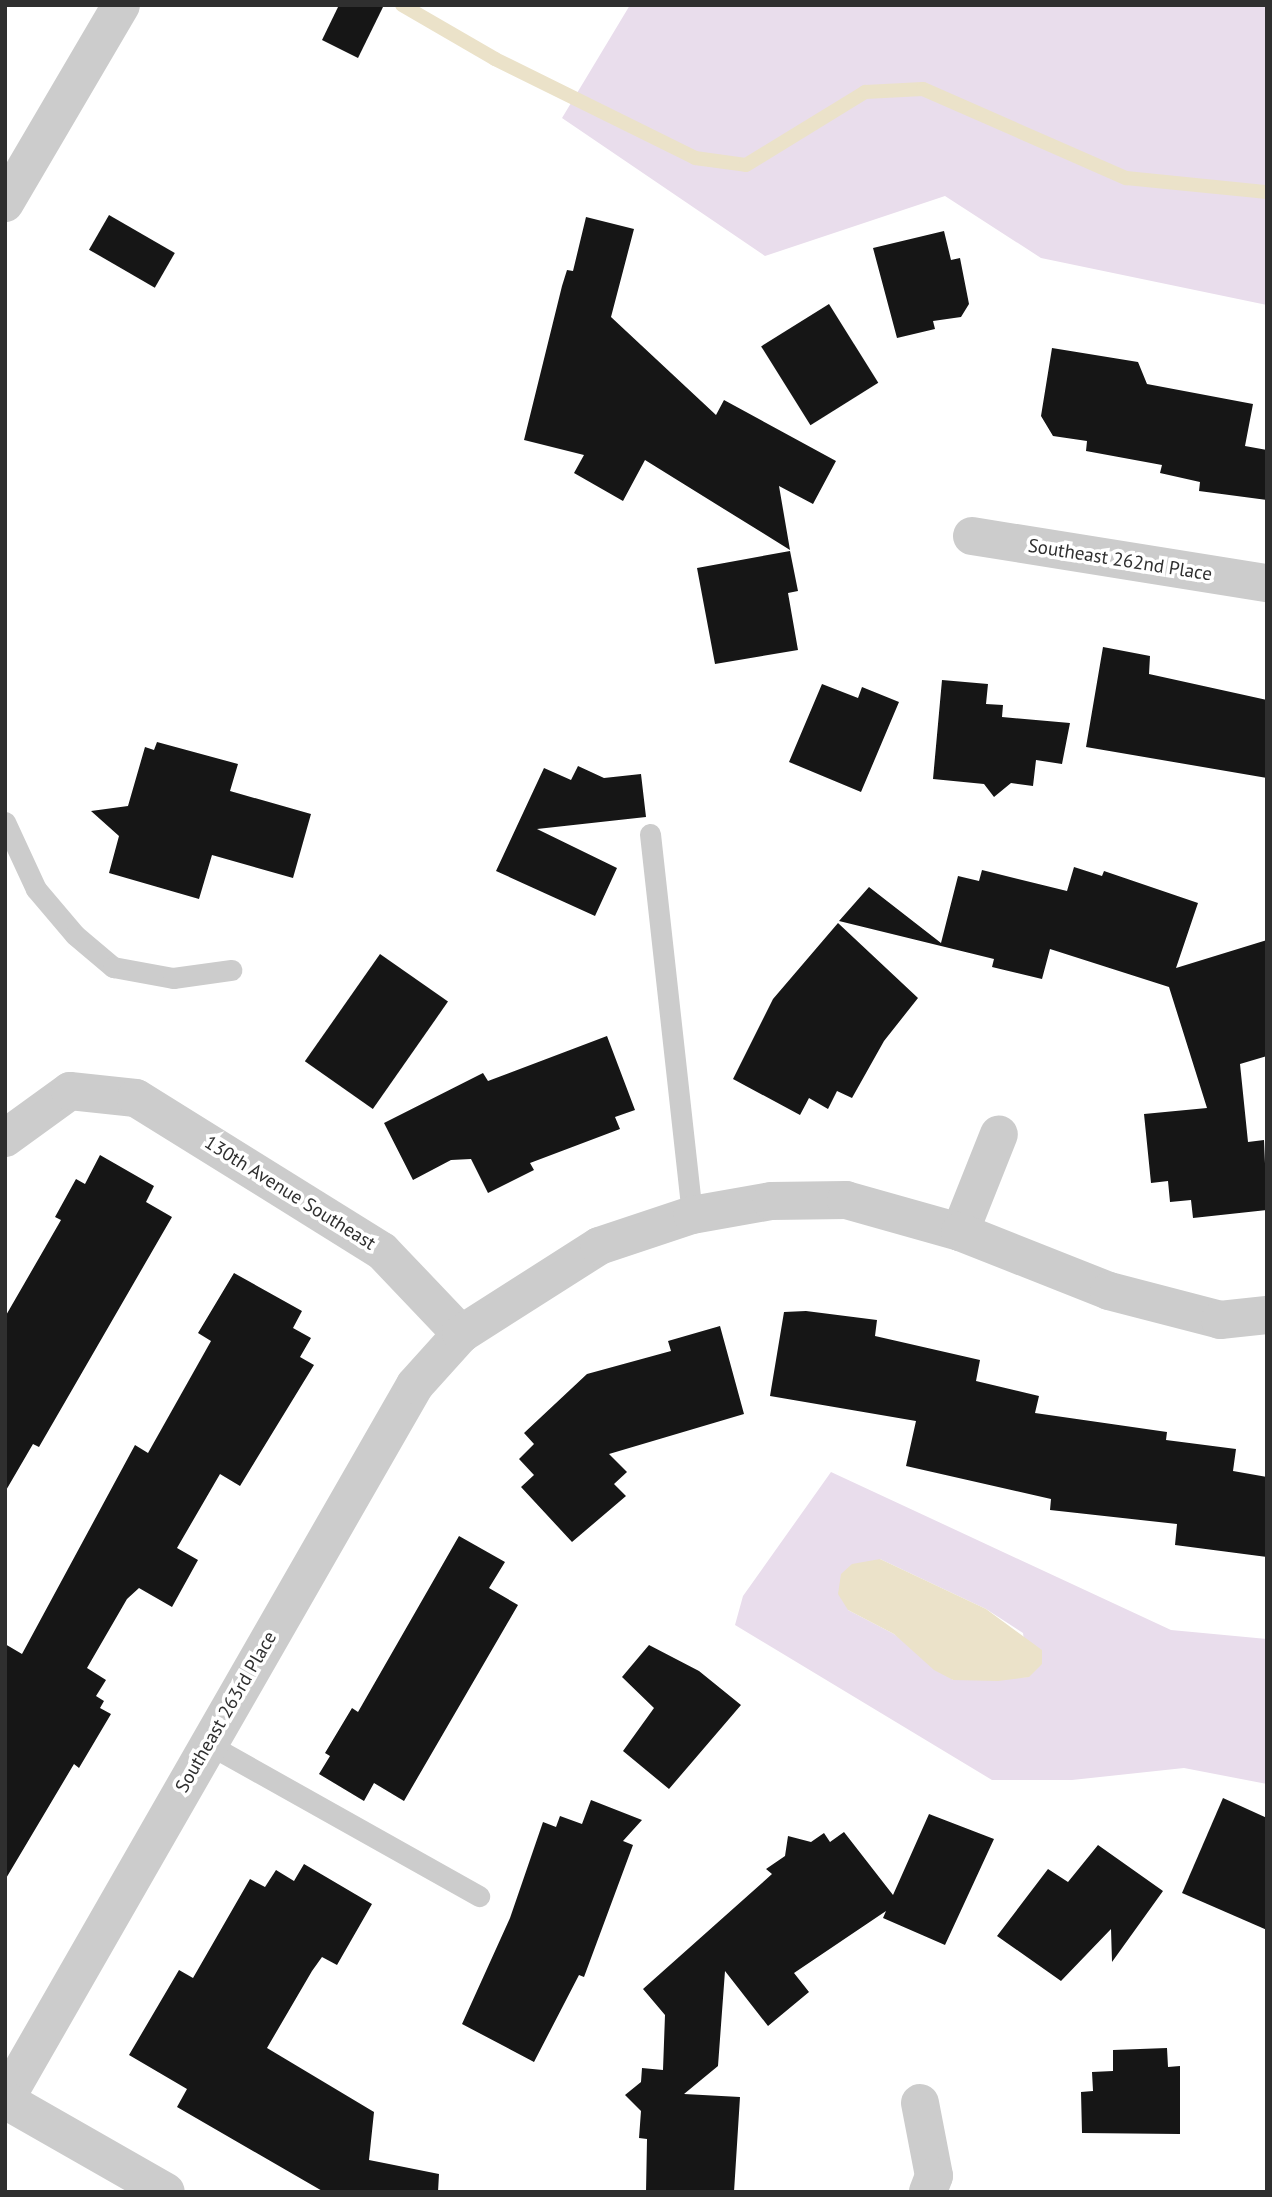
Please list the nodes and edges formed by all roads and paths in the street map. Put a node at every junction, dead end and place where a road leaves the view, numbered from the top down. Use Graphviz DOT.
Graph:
graph roads {
  1 [pos="121,5"];
  2 [pos="5,203"];
  3 [pos="972,536"];
  4 [pos="1267,583"];
  5 [pos="5,822"];
  6 [pos="650,834"];
  7 [pos="231,970"];
  8 [pos="999,1134"];
  9 [pos="5,1138"];
  10 [pos="692,1215"];
  11 [pos="960,1232"];
  12 [pos="1267,1315"];
  13 [pos="461,1334"];
  14 [pos="208,1744"];
  15 [pos="479,1895"];
  16 [pos="5,2100"];
  17 [pos="920,2103"];
  18 [pos="166,2192"];
  19 [pos="928,2192"];
  1 -- 2 [label="street"];
  3 -- 4 [label="street, Southeast 262nd Place"];
  5 -- 7 [label="lane"];
  6 -- 10 [label="lane"];
  8 -- 11 [label="street"];
  9 -- 13 [label="street, 130th Avenue Southeast"];
  10 -- 11 [label="street, Southeast 263rd Place"];
  10 -- 13 [label="street, Southeast 263rd Place"];
  11 -- 12 [label="street, Southeast 263rd Place"];
  13 -- 14 [label="street, Southeast 263rd Place"];
  14 -- 15 [label="lane"];
  14 -- 16 [label="street, Southeast 263rd Place"];
  16 -- 18 [label="street"];
  17 -- 19 [label="street"];
}
